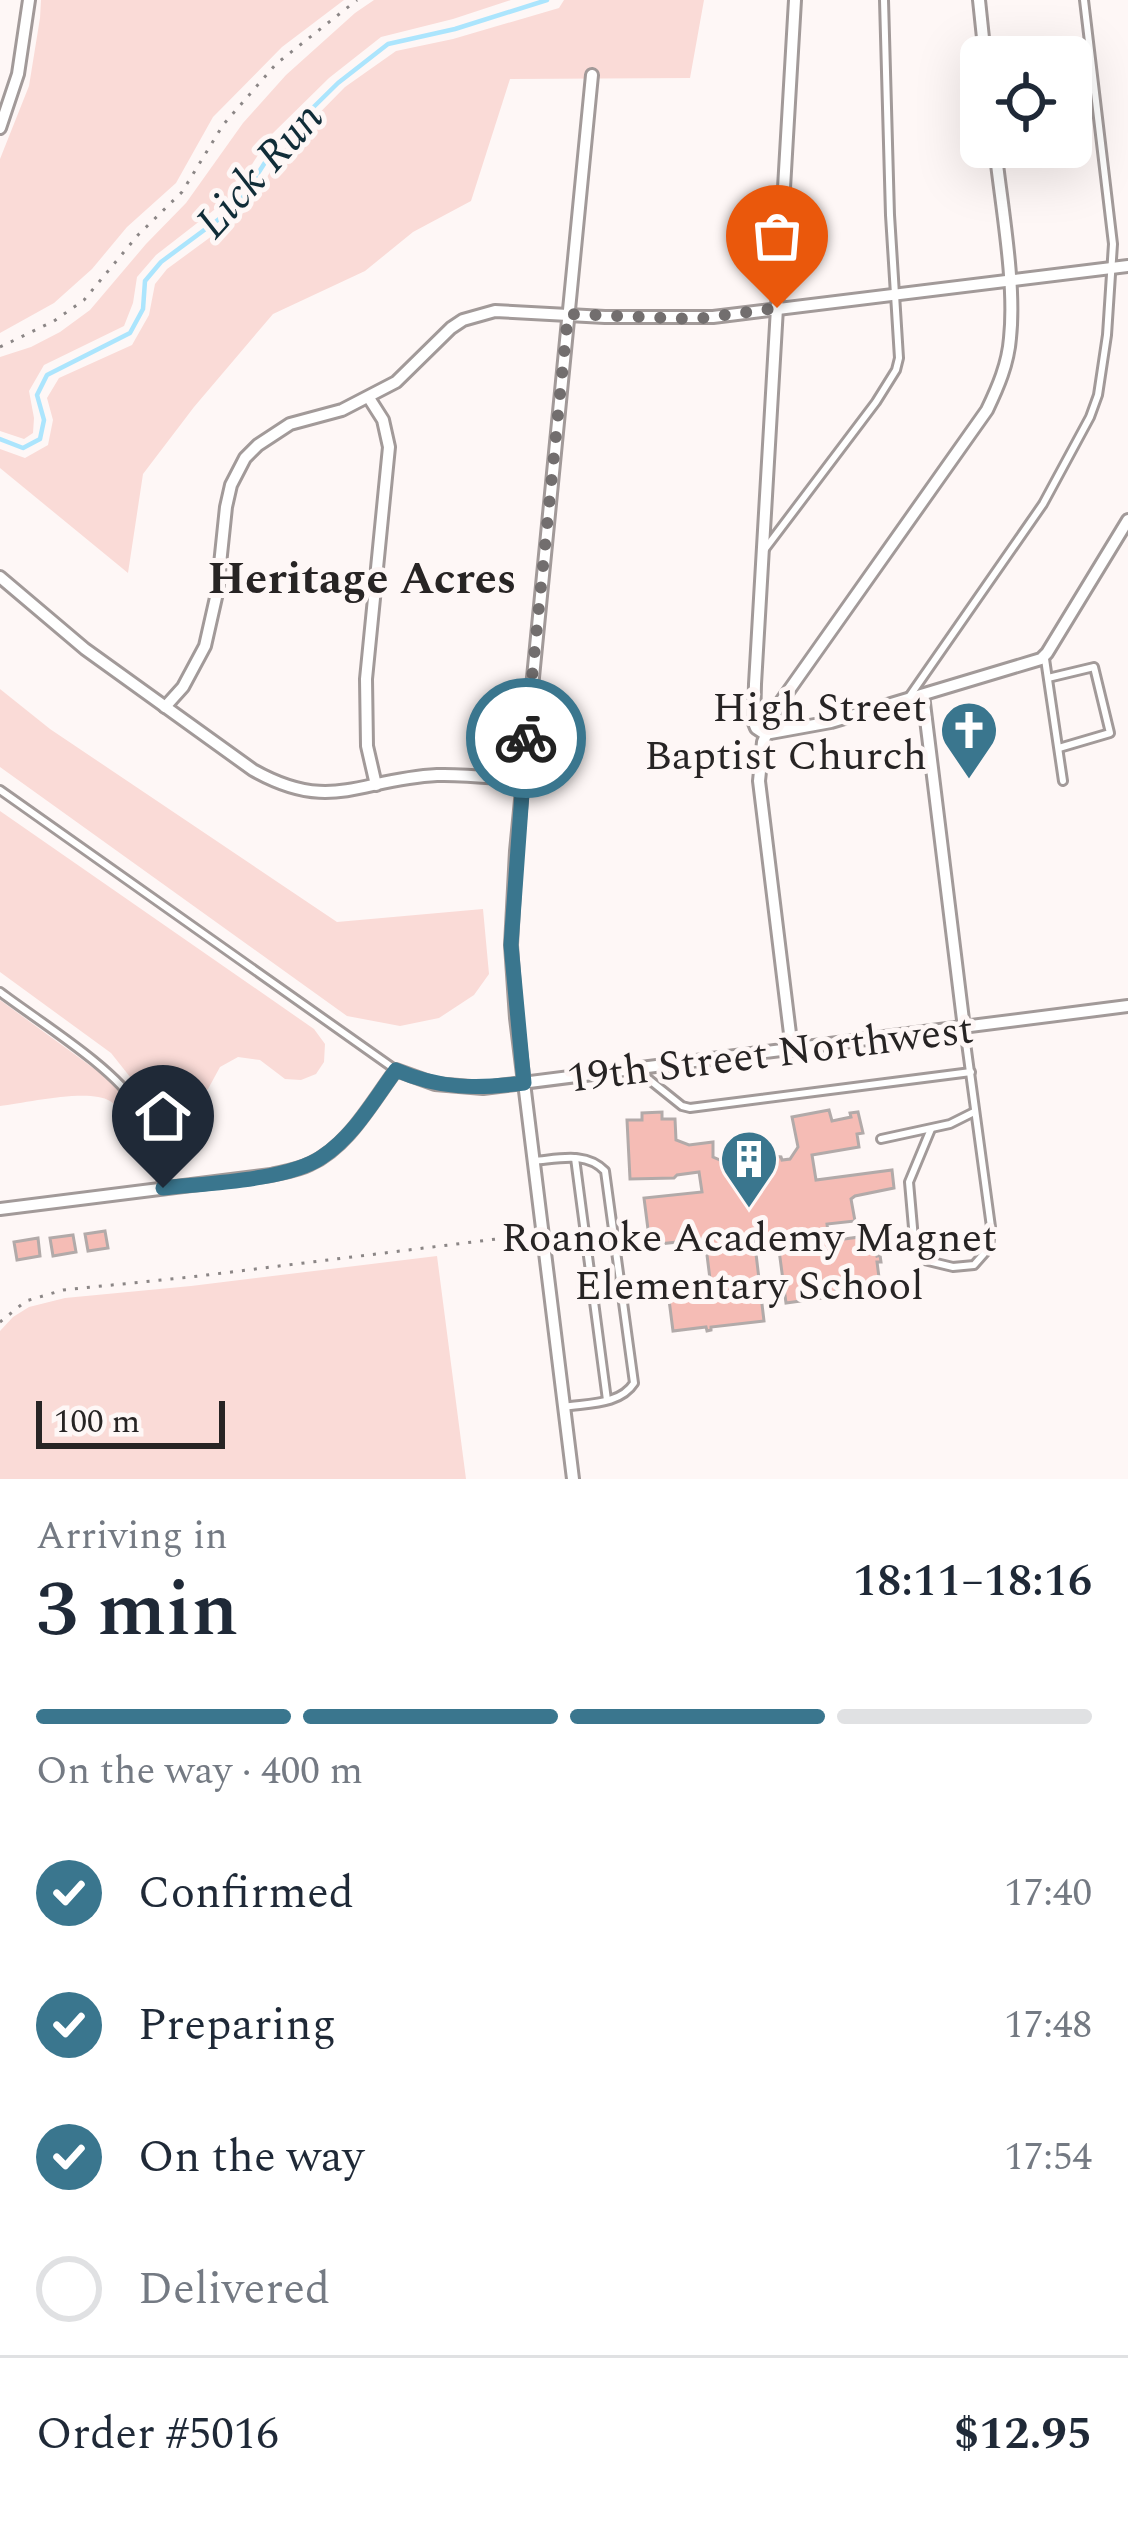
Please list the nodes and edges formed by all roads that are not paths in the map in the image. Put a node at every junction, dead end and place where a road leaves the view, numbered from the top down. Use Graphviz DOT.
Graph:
graph roads {
  1 [pos="29,0"];
  2 [pos="795,0"];
  3 [pos="884,0"];
  4 [pos="979,0"];
  5 [pos="1084,0"];
  6 [pos="983,36"];
  7 [pos="592,75"];
  8 [pos="0,128"];
  9 [pos="997,168"];
  10 [pos="1128,266"];
  11 [pos="1110,268"];
  12 [pos="1009,280"];
  13 [pos="896,294"];
  14 [pos="777,308"];
  15 [pos="568,314"];
  16 [pos="369,398"];
  17 [pos="1128,520"];
  18 [pos="762,551"];
  19 [pos="0,578"];
  20 [pos="1045,655"];
  21 [pos="1048,678"];
  22 [pos="923,695"];
  23 [pos="907,700"];
  24 [pos="165,707"];
  25 [pos="765,734"];
  26 [pos="1058,748"];
  27 [pos="522,780"];
  28 [pos="1064,781"];
  29 [pos="376,785"];
  30 [pos="0,790"];
  31 [pos="0,992"];
  32 [pos="1128,1006"];
  33 [pos="964,1028"];
  34 [pos="792,1050"];
  35 [pos="636,1069"];
  36 [pos="396,1070"];
  37 [pos="971,1072"];
  38 [pos="524,1083"];
  39 [pos="974,1112"];
  40 [pos="931,1129"];
  41 [pos="881,1139"];
  42 [pos="575,1158"];
  43 [pos="534,1161"];
  44 [pos="163,1188"];
  45 [pos="0,1209"];
  46 [pos="607,1400"];
  47 [pos="564,1407"];
  48 [pos="573,1479"];
  1 -- 8 [label="street"];
  2 -- 14 [label="street"];
  3 -- 13 [label="lane"];
  4 -- 6 [label="street"];
  5 -- 11 [label="lane"];
  7 -- 15 [label="street"];
  9 -- 12 [label="street"];
  10 -- 11 [label="street"];
  11 -- 12 [label="street"];
  11 -- 23 [label="lane"];
  12 -- 13 [label="street"];
  12 -- 25 [label="street"];
  13 -- 14 [label="street"];
  13 -- 18 [label="lane"];
  14 -- 15 [label="street"];
  14 -- 18 [label="street"];
  15 -- 16 [label="street"];
  15 -- 27 [label="street"];
  16 -- 24 [label="street"];
  16 -- 29 [label="street"];
  17 -- 20 [label="street"];
  18 -- 25 [label="street"];
  19 -- 24 [label="street"];
  20 -- 21 [label="lane"];
  20 -- 22 [label="street"];
  21 -- 26 [label="lane"];
  21 -- 26 [label="lane"];
  22 -- 23 [label="street"];
  22 -- 33 [label="street"];
  23 -- 25 [label="street"];
  24 -- 29 [label="street"];
  25 -- 34 [label="street"];
  26 -- 28 [label="lane"];
  27 -- 29 [label="street"];
  27 -- 38 [label="street"];
  30 -- 36 [label="lane, 19th Street Northwest"];
  31 -- 44 [label="lane"];
  32 -- 33 [label="street, 19th Street Northwest"];
  33 -- 34 [label="street, 19th Street Northwest"];
  33 -- 37 [label="lane"];
  34 -- 35 [label="street, 19th Street Northwest"];
  35 -- 37 [label="lane"];
  35 -- 38 [label="street, 19th Street Northwest"];
  36 -- 38 [label="street, 19th Street Northwest"];
  36 -- 44 [label="street"];
  37 -- 39 [label="lane"];
  38 -- 43 [label="street"];
  39 -- 40 [label="lane"];
  39 -- 40 [label="lane"];
  40 -- 41 [label="lane"];
  42 -- 43 [label="lane"];
  42 -- 46 [label="lane"];
  42 -- 46 [label="lane"];
  43 -- 47 [label="street"];
  44 -- 45 [label="street"];
  46 -- 47 [label="lane"];
  47 -- 48 [label="street"];
}
